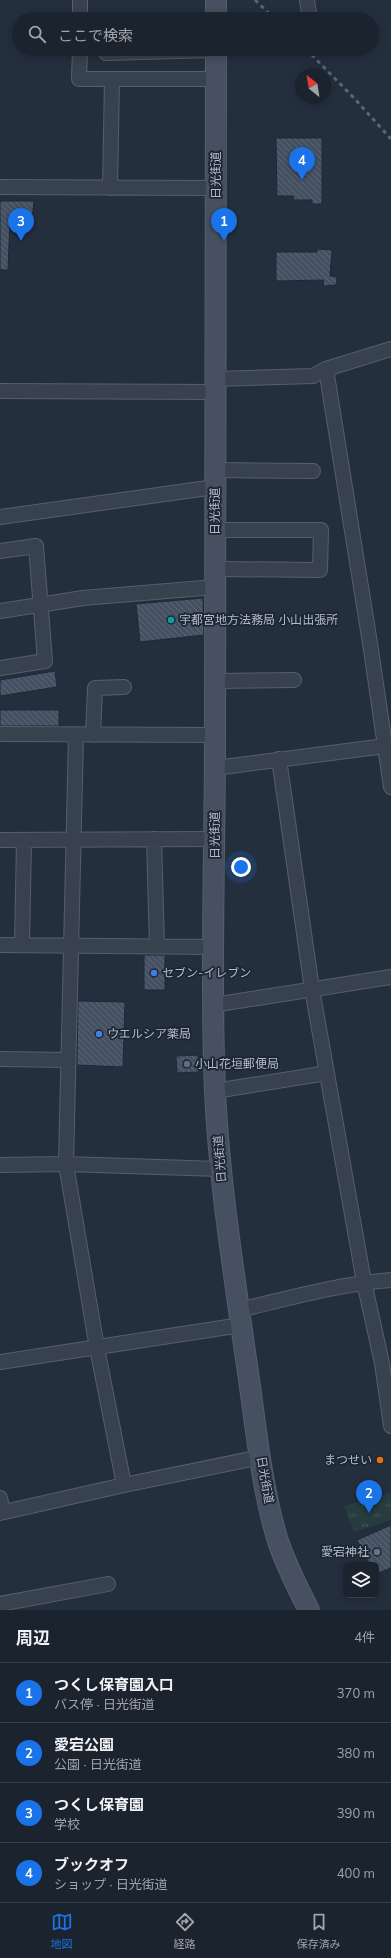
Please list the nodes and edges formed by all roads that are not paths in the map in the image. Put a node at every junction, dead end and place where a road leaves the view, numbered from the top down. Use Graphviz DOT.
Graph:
graph roads {
  1 [pos="80,0"];
  2 [pos="216,0"];
  3 [pos="307,0"];
  4 [pos="80,12"];
  5 [pos="216,12"];
  6 [pos="309,12"];
  7 [pos="80,56"];
  8 [pos="216,56"];
  9 [pos="112,79"];
  10 [pos="216,79"];
  11 [pos="0,187"];
  12 [pos="110,188"];
  13 [pos="216,188"];
  14 [pos="391,349"];
  15 [pos="326,369"];
  16 [pos="215,385"];
  17 [pos="0,391"];
  18 [pos="313,472"];
  19 [pos="215,479"];
  20 [pos="0,517"];
  21 [pos="215,530"];
  22 [pos="0,551"];
  23 [pos="215,578"];
  24 [pos="40,604"];
  25 [pos="0,611"];
  26 [pos="0,668"];
  27 [pos="294,680"];
  28 [pos="216,681"];
  29 [pos="124,687"];
  30 [pos="0,734"];
  31 [pos="76,735"];
  32 [pos="93,735"];
  33 [pos="215,735"];
  34 [pos="385,746"];
  35 [pos="279,759"];
  36 [pos="215,768"];
  37 [pos="391,787"];
  38 [pos="215,838"];
  39 [pos="154,839"];
  40 [pos="0,840"];
  41 [pos="24,840"];
  42 [pos="74,840"];
  43 [pos="0,945"];
  44 [pos="22,945"];
  45 [pos="72,945"];
  46 [pos="157,946"];
  47 [pos="214,947"];
  48 [pos="391,977"];
  49 [pos="312,989"];
  50 [pos="213,1006"];
  51 [pos="0,1059"];
  52 [pos="68,1060"];
  53 [pos="327,1073"];
  54 [pos="215,1091"];
  55 [pos="66,1164"];
  56 [pos="0,1165"];
  57 [pos="220,1169"];
  58 [pos="391,1280"];
  59 [pos="364,1282"];
  60 [pos="240,1317"];
  61 [pos="97,1348"];
  62 [pos="0,1362"];
  63 [pos="391,1423"];
  64 [pos="260,1458"];
  65 [pos="124,1485"];
  66 [pos="0,1498"];
  67 [pos="1,1513"];
  68 [pos="108,1584"];
  69 [pos="0,1604"];
  70 [pos="309,1610"];
  1 -- 4 [label="street"];
  2 -- 5 [label="main road"];
  3 -- 6 [label="street"];
  7 -- 9 [label="street"];
  8 -- 10 [label="main road, 日光街道"];
  9 -- 10 [label="street"];
  9 -- 12 [label="street"];
  10 -- 13 [label="main road, 日光街道"];
  11 -- 12 [label="street"];
  12 -- 13 [label="street"];
  13 -- 16 [label="main road, 日光街道"];
  14 -- 15 [label="street"];
  15 -- 16 [label="street"];
  15 -- 34 [label="street"];
  16 -- 17 [label="street"];
  16 -- 19 [label="main road, 日光街道"];
  18 -- 19 [label="street"];
  19 -- 20 [label="street"];
  19 -- 21 [label="main road, 日光街道"];
  21 -- 23 [label="main road, 日光街道"];
  21 -- 23 [label="street"];
  22 -- 24 [label="street"];
  23 -- 24 [label="street"];
  23 -- 28 [label="main road, 日光街道"];
  24 -- 25 [label="street"];
  24 -- 26 [label="street"];
  27 -- 28 [label="street"];
  28 -- 33 [label="main road, 日光街道"];
  29 -- 32 [label="street"];
  30 -- 31 [label="street"];
  31 -- 32 [label="street"];
  31 -- 42 [label="street"];
  32 -- 33 [label="street"];
  33 -- 36 [label="main road, 日光街道"];
  34 -- 35 [label="street"];
  34 -- 37 [label="street"];
  35 -- 36 [label="street"];
  35 -- 49 [label="street"];
  36 -- 38 [label="main road, 日光街道"];
  38 -- 39 [label="street"];
  38 -- 47 [label="main road, 日光街道"];
  39 -- 42 [label="street"];
  39 -- 46 [label="street"];
  40 -- 41 [label="street"];
  41 -- 42 [label="street"];
  41 -- 44 [label="street"];
  42 -- 45 [label="street"];
  43 -- 44 [label="street"];
  44 -- 45 [label="street"];
  45 -- 46 [label="street"];
  45 -- 52 [label="street"];
  46 -- 47 [label="street"];
  47 -- 50 [label="main road, 日光街道"];
  48 -- 49 [label="street"];
  49 -- 50 [label="street"];
  49 -- 53 [label="street"];
  50 -- 54 [label="main road, 日光街道"];
  51 -- 52 [label="street"];
  52 -- 55 [label="street"];
  53 -- 54 [label="street"];
  53 -- 59 [label="street"];
  54 -- 57 [label="main road, 日光街道"];
  55 -- 56 [label="street"];
  55 -- 57 [label="street"];
  55 -- 61 [label="street"];
  57 -- 60 [label="main road, 日光街道"];
  58 -- 59 [label="street"];
  59 -- 60 [label="street"];
  59 -- 63 [label="street"];
  60 -- 61 [label="street"];
  60 -- 64 [label="main road, 日光街道"];
  61 -- 62 [label="street"];
  61 -- 65 [label="street"];
  64 -- 65 [label="street"];
  64 -- 70 [label="main road, 日光街道"];
  65 -- 67 [label="street"];
  66 -- 67 [label="street"];
  68 -- 69 [label="street"];
}
